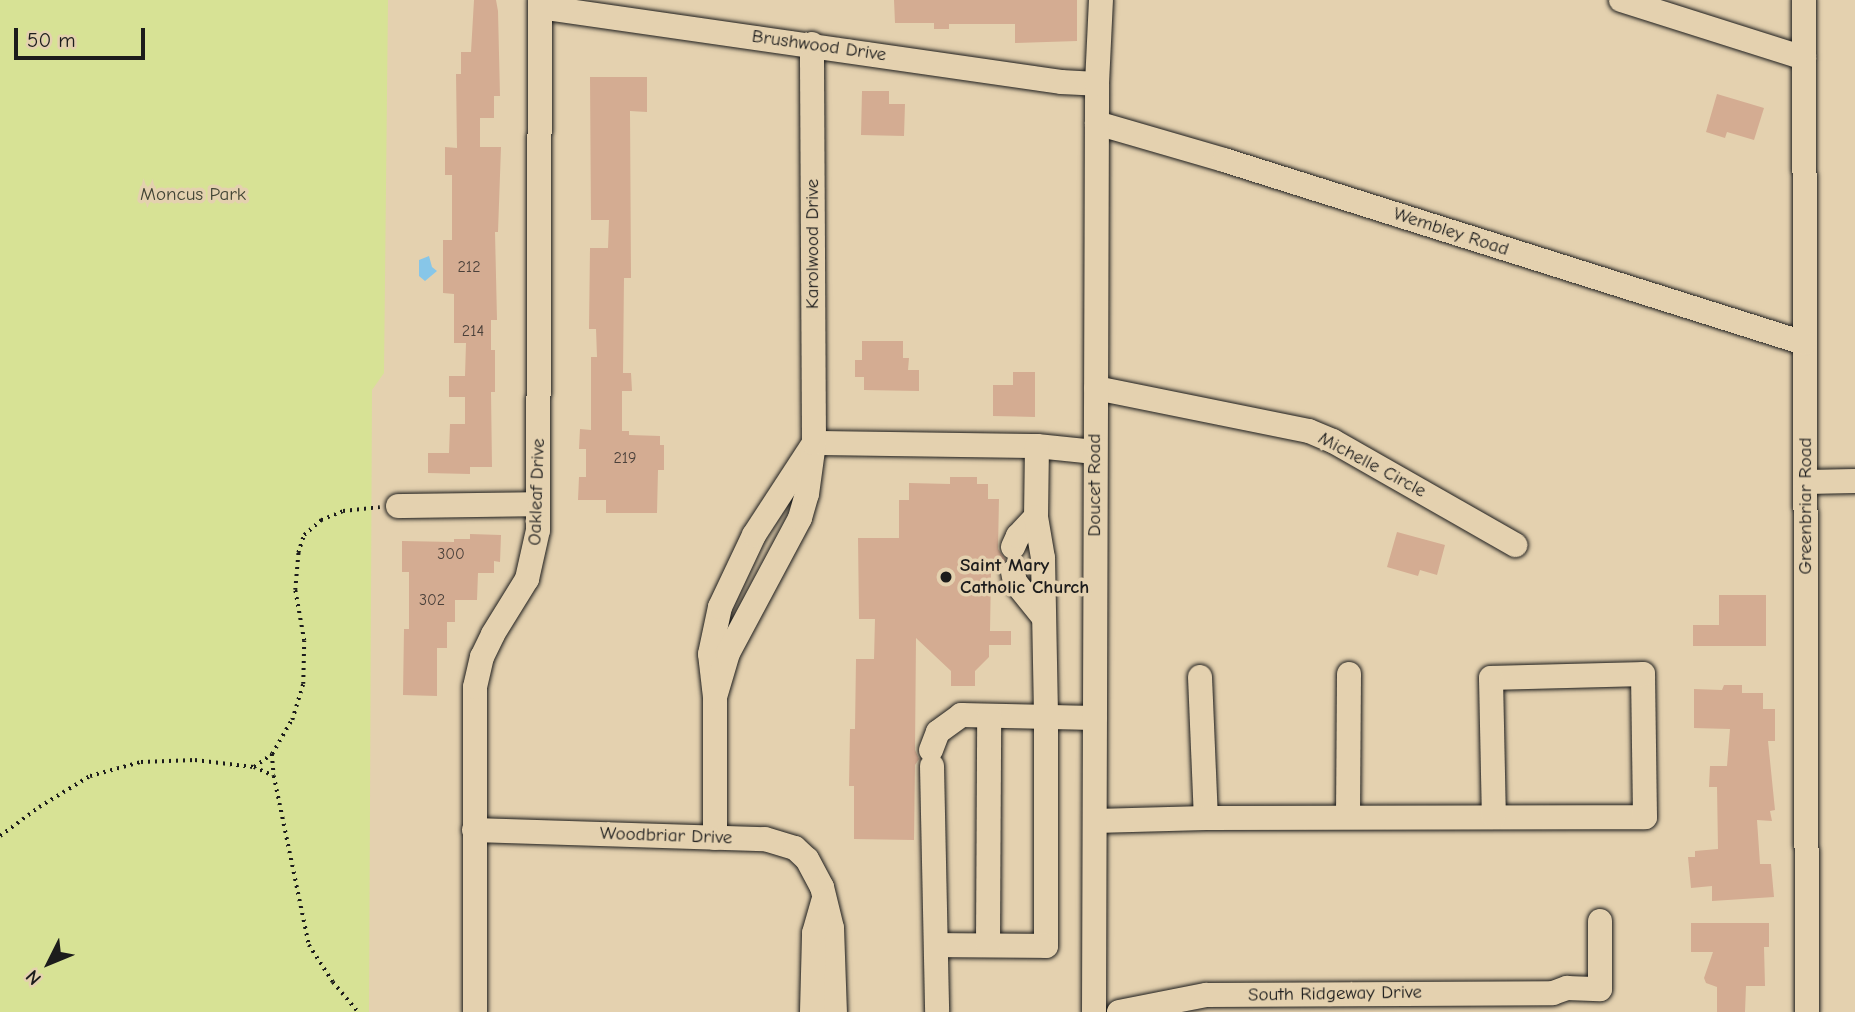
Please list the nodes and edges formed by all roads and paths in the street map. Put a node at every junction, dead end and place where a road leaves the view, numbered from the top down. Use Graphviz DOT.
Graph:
graph roads {
  1 [pos="1101,0"];
  2 [pos="1621,0"];
  3 [pos="1804,0"];
  4 [pos="540,4"];
  5 [pos="812,44"];
  6 [pos="1804,58"];
  7 [pos="1097,84"];
  8 [pos="1097,123"];
  9 [pos="1804,343"];
  10 [pos="1096,388"];
  11 [pos="814,443"];
  12 [pos="1037,446"];
  13 [pos="1096,452"];
  14 [pos="1855,481"];
  15 [pos="1806,482"];
  16 [pos="538,504"];
  17 [pos="398,506"];
  18 [pos="1036,517"];
  19 [pos="1514,545"];
  20 [pos="1013,547"];
  21 [pos="1013,572"];
  22 [pos="1044,618"];
  23 [pos="1349,674"];
  24 [pos="1200,677"];
  25 [pos="989,716"];
  26 [pos="1046,717"];
  27 [pos="1095,718"];
  28 [pos="272,754"];
  29 [pos="254,767"];
  30 [pos="274,776"];
  31 [pos="1348,817"];
  32 [pos="1494,817"];
  33 [pos="1206,818"];
  34 [pos="1095,821"];
  35 [pos="474,830"];
  36 [pos="0,836"];
  37 [pos="715,838"];
  38 [pos="823,900"];
  39 [pos="1600,921"];
  40 [pos="937,945"];
  41 [pos="988,945"];
  42 [pos="358,1012"];
  43 [pos="475,1012"];
  44 [pos="812,1012"];
  45 [pos="817,1012"];
  46 [pos="835,1012"];
  47 [pos="937,1012"];
  48 [pos="1094,1012"];
  49 [pos="1119,1012"];
  50 [pos="1807,1012"];
  1 -- 7 [label="street, Doucet Road"];
  2 -- 6 [label="street"];
  3 -- 6 [label="street, Greenbriar Road"];
  4 -- 5 [label="street, Brushwood Drive"];
  4 -- 16 [label="street, Oakleaf Drive"];
  5 -- 7 [label="street, Brushwood Drive"];
  5 -- 11 [label="street, Karolwood Drive"];
  6 -- 9 [label="street, Greenbriar Road"];
  7 -- 8 [label="street, Doucet Road"];
  8 -- 9 [label="street, Wembley Road"];
  8 -- 10 [label="street, Doucet Road"];
  9 -- 15 [label="street, Greenbriar Road"];
  10 -- 13 [label="street, Doucet Road"];
  10 -- 19 [label="street, Michelle Circle"];
  11 -- 12 [label="street"];
  11 -- 37 [label="street, Karolwood Drive"];
  12 -- 13 [label="street"];
  12 -- 18 [label="street"];
  13 -- 27 [label="street, Doucet Road"];
  14 -- 15 [label="street"];
  15 -- 50 [label="street, Greenbriar Road"];
  16 -- 17 [label="street"];
  16 -- 35 [label="street, Oakleaf Drive"];
  17 -- 28 [label="path"];
  18 -- 20 [label="street"];
  18 -- 22 [label="street"];
  21 -- 22 [label="street"];
  22 -- 26 [label="street"];
  23 -- 31 [label="street"];
  24 -- 33 [label="street"];
  25 -- 26 [label="street"];
  25 -- 40 [label="street"];
  25 -- 41 [label="street"];
  26 -- 27 [label="street"];
  26 -- 41 [label="street"];
  27 -- 34 [label="street, Doucet Road"];
  28 -- 29 [label="path"];
  28 -- 30 [label="path"];
  29 -- 30 [label="path"];
  29 -- 36 [label="path"];
  30 -- 42 [label="path"];
  31 -- 32 [label="street"];
  31 -- 33 [label="street"];
  32 -- 32 [label="street"];
  33 -- 34 [label="street"];
  34 -- 48 [label="street, Doucet Road"];
  35 -- 37 [label="street, Woodbriar Drive"];
  35 -- 43 [label="street, Oakleaf Drive"];
  37 -- 38 [label="street, Woodbriar Drive"];
  38 -- 44 [label="street"];
  38 -- 46 [label="street, Woodbriar Drive"];
  39 -- 49 [label="street, South Ridgeway Drive"];
  40 -- 41 [label="street"];
  40 -- 47 [label="street"];
  44 -- 45 [label="street"];
}
